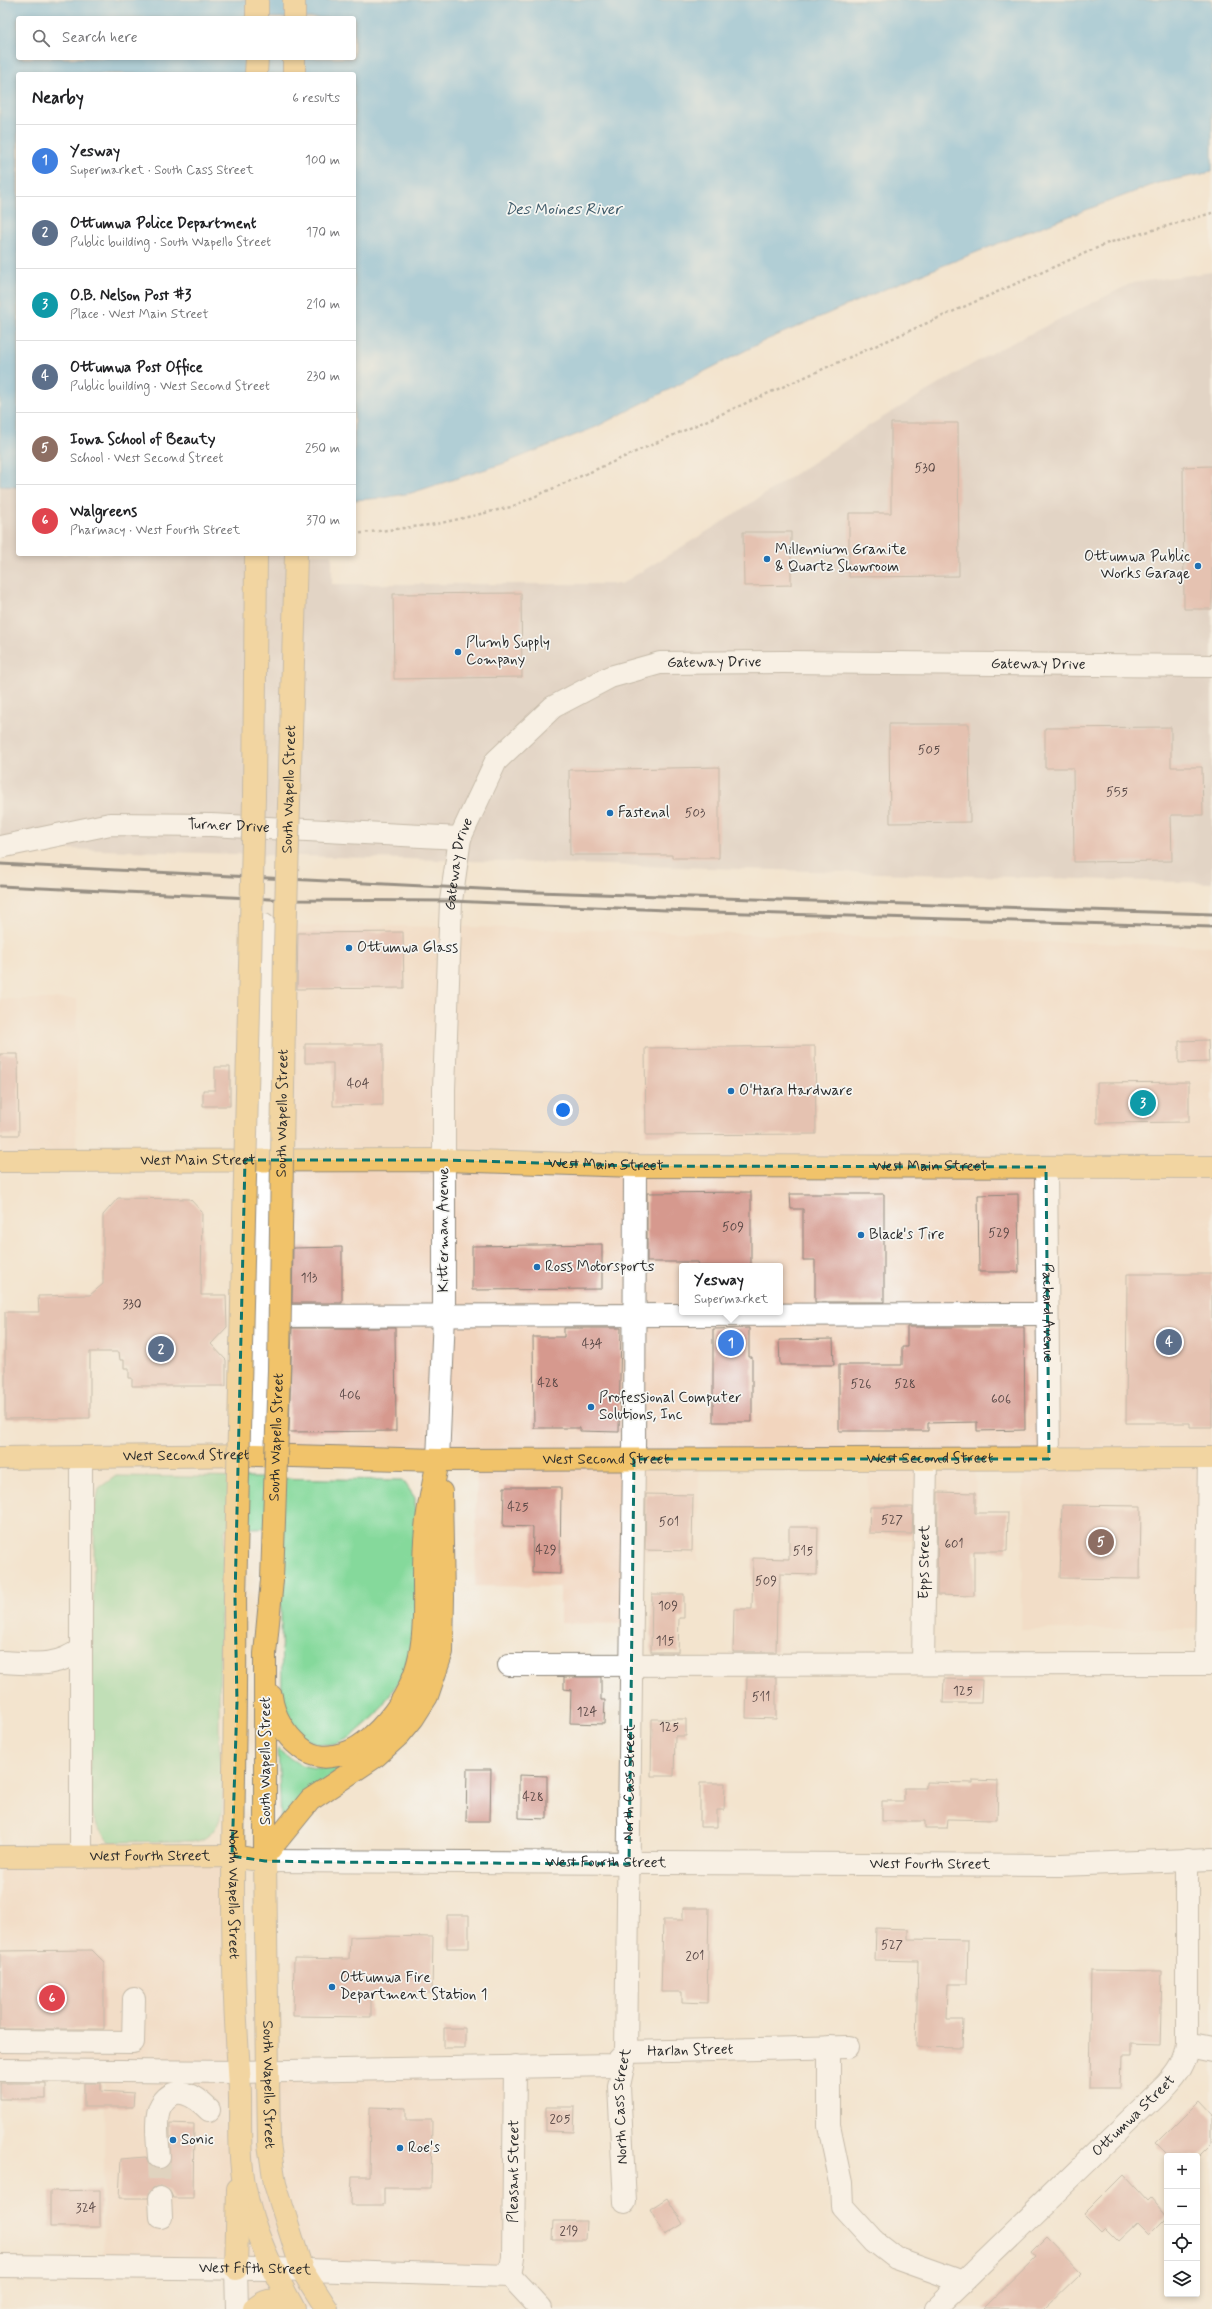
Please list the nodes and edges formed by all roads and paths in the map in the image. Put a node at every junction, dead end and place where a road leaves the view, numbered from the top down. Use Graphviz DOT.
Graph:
graph roads {
  1 [pos="257,0"];
  2 [pos="294,0"];
  3 [pos="257,16"];
  4 [pos="294,16"];
  5 [pos="256,60"];
  6 [pos="294,60"];
  7 [pos="256,72"];
  8 [pos="294,72"];
  9 [pos="1212,212"];
  10 [pos="356,534"];
  11 [pos="256,556"];
  12 [pos="296,556"];
  13 [pos="1212,666"];
  14 [pos="460,838"];
  15 [pos="0,847"];
  16 [pos="264,925"];
  17 [pos="448,1001"];
  18 [pos="261,1160"];
  19 [pos="444,1160"];
  20 [pos="0,1161"];
  21 [pos="635,1166"];
  22 [pos="1046,1167"];
  23 [pos="1212,1167"];
  24 [pos="1046,1314"];
  25 [pos="444,1315"];
  26 [pos="635,1315"];
  27 [pos="679,1315"];
  28 [pos="783,1315"];
  29 [pos="258,1316"];
  30 [pos="256,1455"];
  31 [pos="0,1458"];
  32 [pos="81,1458"];
  33 [pos="1210,1458"];
  34 [pos="634,1459"];
  35 [pos="926,1459"];
  36 [pos="1049,1459"];
  37 [pos="438,1460"];
  38 [pos="81,1649"];
  39 [pos="265,1654"];
  40 [pos="0,1662"];
  41 [pos="923,1664"];
  42 [pos="1209,1664"];
  43 [pos="631,1665"];
  44 [pos="509,1666"];
  45 [pos="232,1856"];
  46 [pos="0,1857"];
  47 [pos="81,1857"];
  48 [pos="265,1857"];
  49 [pos="1187,1859"];
  50 [pos="1212,1859"];
  51 [pos="628,1864"];
  52 [pos="134,1999"];
  53 [pos="0,2041"];
  54 [pos="1187,2044"];
  55 [pos="1212,2049"];
  56 [pos="626,2052"];
  57 [pos="515,2066"];
  58 [pos="0,2070"];
  59 [pos="239,2072"];
  60 [pos="267,2072"];
  61 [pos="209,2110"];
  62 [pos="1121,2126"];
  63 [pos="240,2132"];
  64 [pos="159,2157"];
  65 [pos="625,2202"];
  66 [pos="0,2266"];
  67 [pos="236,2269"];
  68 [pos="272,2269"];
  69 [pos="302,2270"];
  70 [pos="510,2276"];
  71 [pos="963,2282"];
  72 [pos="237,2309"];
  73 [pos="254,2309"];
  74 [pos="290,2309"];
  75 [pos="294,2309"];
  76 [pos="326,2309"];
  77 [pos="541,2309"];
  78 [pos="935,2309"];
  1 -- 3 [label="main road"];
  2 -- 4 [label="main road"];
  5 -- 7 [label="main road"];
  6 -- 8 [label="main road"];
  9 -- 10 [label="path"];
  11 -- 45 [label="main road, North Wapello Street, bridge"];
  12 -- 39 [label="main road, South Wapello Street, bridge"];
  13 -- 14 [label="street, Gateway Drive"];
  14 -- 15 [label="street, Turner Drive"];
  14 -- 17 [label="street, Gateway Drive"];
  16 -- 18 [label="street, South Wapello Street"];
  17 -- 19 [label="street, Kitterman Avenue"];
  18 -- 19 [label="main road, West Main Street"];
  18 -- 20 [label="main road, West Main Street"];
  18 -- 29 [label="street, South Wapello Street"];
  19 -- 21 [label="main road, West Main Street"];
  19 -- 25 [label="street, Kitterman Avenue"];
  21 -- 22 [label="main road, West Main Street"];
  21 -- 26 [label="street, North Cass Street"];
  22 -- 23 [label="main road, West Main Street"];
  22 -- 24 [label="street, Packard Avenue"];
  24 -- 28 [label="street"];
  24 -- 36 [label="street, Packard Avenue"];
  25 -- 26 [label="street"];
  25 -- 29 [label="street"];
  25 -- 37 [label="street, Kitterman Avenue"];
  26 -- 27 [label="street"];
  26 -- 34 [label="street, North Cass Street"];
  29 -- 30 [label="street, South Wapello Street"];
  30 -- 32 [label="main road, West Second Street"];
  30 -- 37 [label="main road, West Second Street"];
  31 -- 32 [label="main road, West Second Street"];
  32 -- 38 [label="street"];
  33 -- 36 [label="main road, West Second Street"];
  33 -- 42 [label="street"];
  34 -- 35 [label="main road, West Second Street"];
  34 -- 37 [label="main road, West Second Street"];
  34 -- 43 [label="street, North Cass Street"];
  35 -- 36 [label="main road, West Second Street"];
  35 -- 41 [label="street, Epps Street"];
  37 -- 39 [label="main road"];
  37 -- 48 [label="main road"];
  38 -- 40 [label="street"];
  38 -- 47 [label="street"];
  39 -- 48 [label="main road, South Wapello Street"];
  41 -- 42 [label="street"];
  41 -- 43 [label="street"];
  43 -- 44 [label="street"];
  43 -- 51 [label="street, North Cass Street"];
  45 -- 47 [label="main road, West Fourth Street"];
  45 -- 48 [label="main road, West Fourth Street"];
  45 -- 59 [label="main road, North Wapello Street"];
  46 -- 47 [label="main road, West Fourth Street"];
  48 -- 51 [label="street, West Fourth Street"];
  48 -- 60 [label="main road, South Wapello Street"];
  49 -- 50 [label="street, West Fourth Street"];
  49 -- 51 [label="street, West Fourth Street"];
  49 -- 54 [label="street, Ottumwa Street"];
  51 -- 56 [label="street, North Cass Street"];
  52 -- 53 [label="street"];
  54 -- 55 [label="street"];
  54 -- 62 [label="street"];
  54 -- 71 [label="street, Ottumwa Street"];
  56 -- 57 [label="street, Harlan Street"];
  56 -- 65 [label="street, North Cass Street"];
  56 -- 71 [label="street, Harlan Street"];
  57 -- 60 [label="street, Harlan Street"];
  57 -- 70 [label="street, Pleasant Street"];
  58 -- 59 [label="street, Harlan Street"];
  59 -- 60 [label="street, Harlan Street"];
  59 -- 63 [label="main road, North Wapello Street"];
  60 -- 69 [label="main road, South Wapello Street"];
  61 -- 64 [label="street"];
  63 -- 67 [label="main road"];
  63 -- 68 [label="main road, North Wapello Street"];
  66 -- 67 [label="street, West Fifth Street"];
  67 -- 68 [label="street, West Fifth Street"];
  67 -- 72 [label="street"];
  68 -- 69 [label="street, West Fifth Street"];
  68 -- 75 [label="main road, North Wapello Street"];
  69 -- 70 [label="street, West Fifth Street"];
  69 -- 76 [label="main road, South Wapello Street"];
  70 -- 77 [label="street"];
  71 -- 78 [label="street, Ottumwa Street"];
  73 -- 74 [label="main road"];
}
